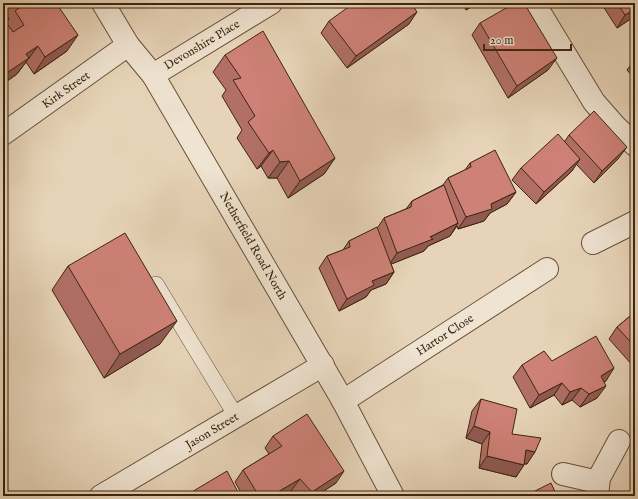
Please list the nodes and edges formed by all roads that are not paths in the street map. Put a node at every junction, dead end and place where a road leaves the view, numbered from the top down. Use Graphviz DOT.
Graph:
graph roads {
  1 [pos="103,3"];
  2 [pos="272,3"];
  3 [pos="534,3"];
  4 [pos="128,45"];
  5 [pos="153,75"];
  6 [pos="3,134"];
  7 [pos="635,144"];
  8 [pos="635,222"];
  9 [pos="594,244"];
  10 [pos="547,269"];
  11 [pos="156,284"];
  12 [pos="323,365"];
  13 [pos="343,401"];
  14 [pos="236,416"];
  15 [pos="619,441"];
  16 [pos="563,474"];
  17 [pos="597,489"];
  18 [pos="101,496"];
  19 [pos="393,496"];
  1 -- 4 [label="street, Netherfield Road North"];
  2 -- 5 [label="street, Devonshire Place"];
  3 -- 7 [label="street"];
  4 -- 5 [label="street, Netherfield Road North"];
  4 -- 6 [label="street, Kirk Street"];
  5 -- 12 [label="street, Netherfield Road North"];
  8 -- 9 [label="street"];
  10 -- 13 [label="street, Hartor Close"];
  11 -- 14 [label="lane"];
  12 -- 13 [label="street, Netherfield Road North"];
  12 -- 14 [label="street, Jason Street"];
  13 -- 19 [label="street, Netherfield Road North"];
  14 -- 18 [label="street, Jason Street"];
  15 -- 17 [label="street"];
  16 -- 17 [label="street"];
}
